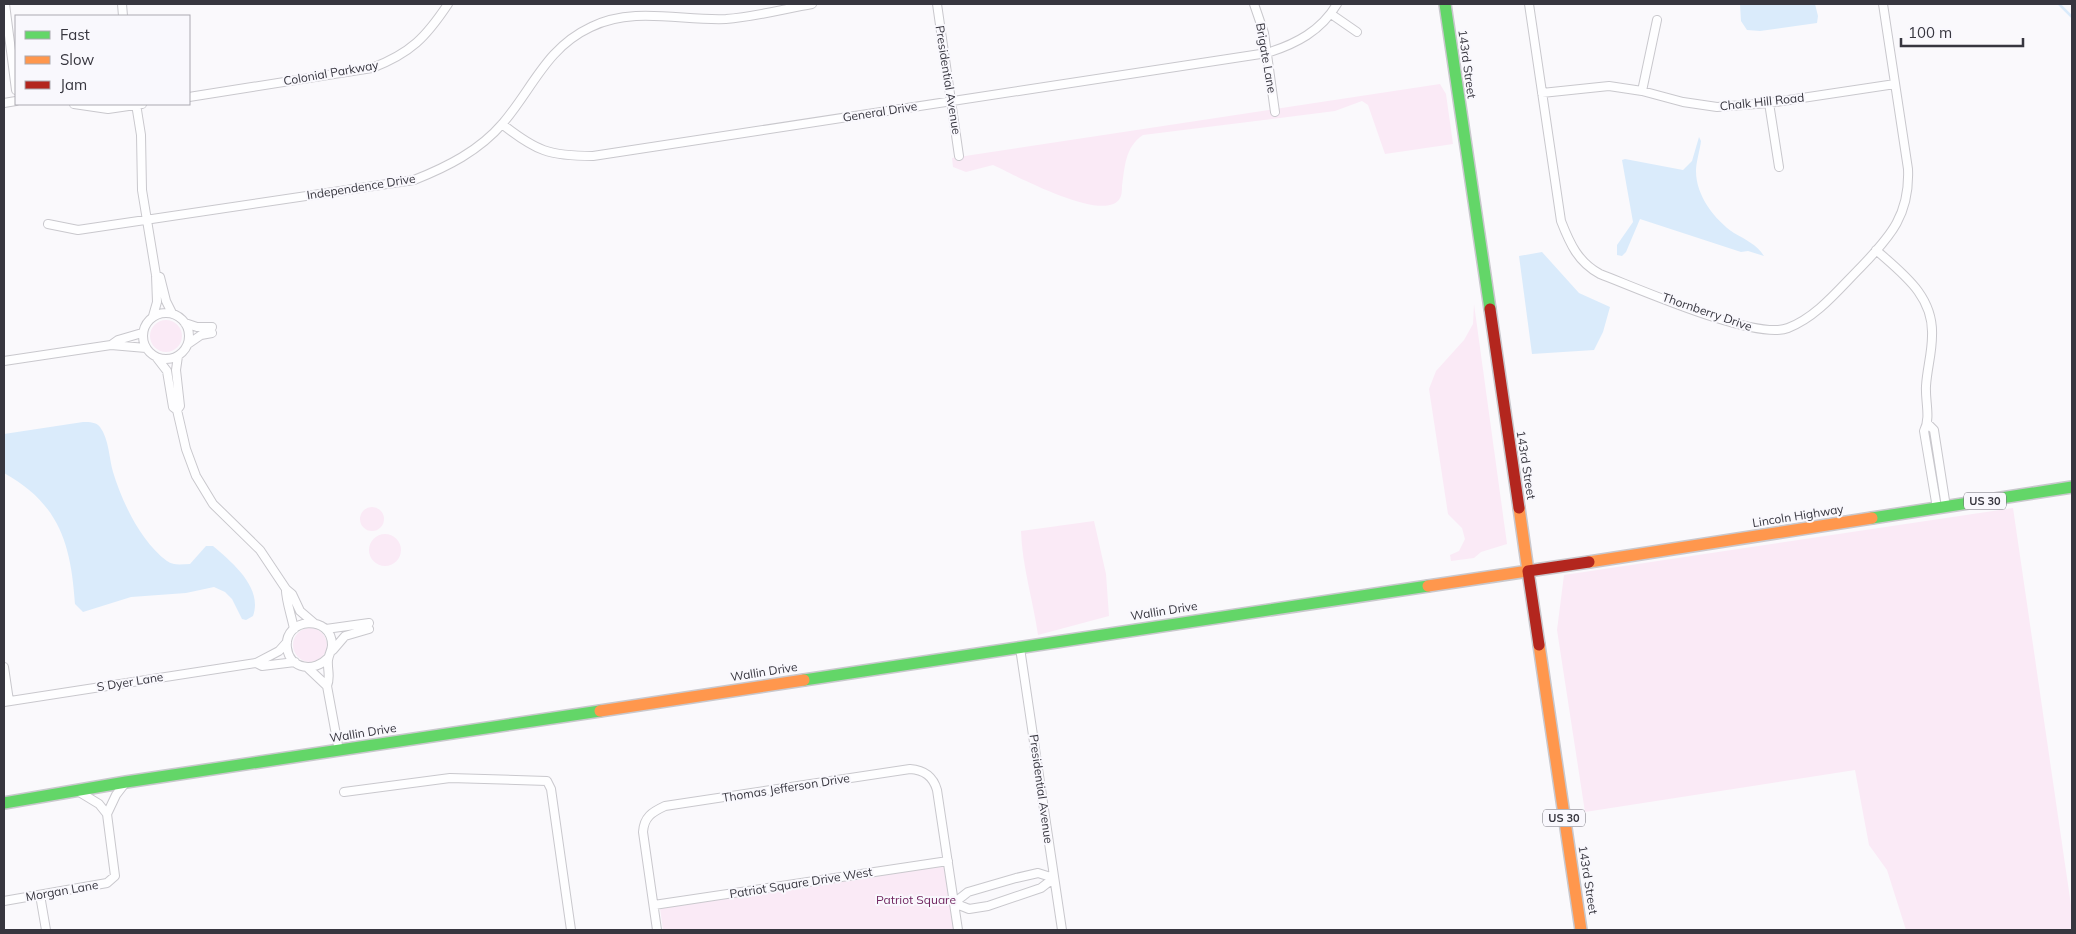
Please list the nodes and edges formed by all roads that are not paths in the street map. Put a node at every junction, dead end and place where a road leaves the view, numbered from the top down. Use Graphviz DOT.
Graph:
graph roads {
  1 [pos="4,4"];
  2 [pos="448,4"];
  3 [pos="812,4"];
  4 [pos="937,4"];
  5 [pos="1254,4"];
  6 [pos="1337,4"];
  7 [pos="1445,4"];
  8 [pos="1529,4"];
  9 [pos="1883,4"];
  10 [pos="1331,14"];
  11 [pos="1657,20"];
  12 [pos="1357,32"];
  13 [pos="1266,53"];
  14 [pos="15,83"];
  15 [pos="1895,84"];
  16 [pos="1642,91"];
  17 [pos="1542,93"];
  18 [pos="190,97"];
  19 [pos="951,102"];
  20 [pos="1769,103"];
  21 [pos="81,105"];
  22 [pos="132,105"];
  23 [pos="138,105"];
  24 [pos="1276,112"];
  25 [pos="502,124"];
  26 [pos="959,156"];
  27 [pos="1779,167"];
  28 [pos="148,220"];
  29 [pos="48,224"];
  30 [pos="1876,250"];
  31 [pos="156,275"];
  32 [pos="172,313"];
  33 [pos="153,316"];
  34 [pos="185,323"];
  35 [pos="142,333"];
  36 [pos="188,344"];
  37 [pos="111,345"];
  38 [pos="146,348"];
  39 [pos="178,356"];
  40 [pos="157,358"];
  41 [pos="4,361"];
  42 [pos="177,410"];
  43 [pos="2072,487"];
  44 [pos="1941,508"];
  45 [pos="1528,571"];
  46 [pos="286,589"];
  47 [pos="314,623"];
  48 [pos="294,629"];
  49 [pos="326,629"];
  50 [pos="287,642"];
  51 [pos="1020,648"];
  52 [pos="330,655"];
  53 [pos="295,662"];
  54 [pos="256,663"];
  55 [pos="4,668"];
  56 [pos="308,668"];
  57 [pos="327,686"];
  58 [pos="6,702"];
  59 [pos="339,751"];
  60 [pos="126,782"];
  61 [pos="76,790"];
  62 [pos="344,792"];
  63 [pos="4,803"];
  64 [pos="107,814"];
  65 [pos="948,861"];
  66 [pos="1054,878"];
  67 [pos="40,895"];
  68 [pos="4,901"];
  69 [pos="954,903"];
  70 [pos="654,905"];
  71 [pos="46,930"];
  72 [pos="571,930"];
  73 [pos="657,930"];
  74 [pos="958,930"];
  75 [pos="1062,930"];
  76 [pos="1581,930"];
  1 -- 14 [label="street"];
  2 -- 18 [label="street, Colonial Parkway"];
  3 -- 25 [label="street, Independence Drive"];
  4 -- 19 [label="street, Presidential Avenue"];
  5 -- 13 [label="street, Brigate Lane"];
  6 -- 10 [label="street, General Drive"];
  7 -- 45 [label="main road, 143rd Street"];
  8 -- 17 [label="street, Thornberry Drive"];
  9 -- 15 [label="street, Thornberry Drive"];
  10 -- 12 [label="street"];
  10 -- 13 [label="street, General Drive"];
  11 -- 16 [label="street"];
  13 -- 19 [label="street, General Drive"];
  13 -- 24 [label="street, Brigate Lane"];
  15 -- 20 [label="street, Chalk Hill Road"];
  15 -- 30 [label="street, Thornberry Drive"];
  16 -- 17 [label="street, Chalk Hill Road"];
  16 -- 20 [label="street, Chalk Hill Road"];
  17 -- 30 [label="street, Thornberry Drive"];
  19 -- 25 [label="street, General Drive"];
  19 -- 26 [label="street, Presidential Avenue"];
  20 -- 27 [label="street"];
  21 -- 22 [label="street"];
  23 -- 28 [label="street"];
  25 -- 28 [label="street, Independence Drive"];
  28 -- 29 [label="street, Independence Drive"];
  28 -- 31 [label="street"];
  30 -- 44 [label="street"];
  31 -- 32 [label="street"];
  31 -- 33 [label="street"];
  32 -- 33 [label="street"];
  32 -- 34 [label="street"];
  33 -- 35 [label="street"];
  34 -- 36 [label="street"];
  34 -- 36 [label="street"];
  35 -- 37 [label="street"];
  35 -- 38 [label="street"];
  36 -- 39 [label="street"];
  37 -- 38 [label="street"];
  37 -- 41 [label="street"];
  38 -- 40 [label="street"];
  39 -- 40 [label="street"];
  39 -- 42 [label="street"];
  40 -- 42 [label="street"];
  42 -- 46 [label="street"];
  43 -- 44 [label="main road, Lincoln Highway / US 30"];
  44 -- 45 [label="main road, Lincoln Highway / US 30"];
  45 -- 51 [label="main road, Wallin Drive"];
  45 -- 76 [label="main road, 143rd Street / US 30"];
  46 -- 47 [label="street"];
  46 -- 48 [label="street"];
  47 -- 48 [label="street"];
  47 -- 49 [label="street"];
  48 -- 50 [label="street"];
  49 -- 52 [label="street"];
  49 -- 52 [label="street"];
  50 -- 53 [label="street"];
  50 -- 54 [label="street"];
  51 -- 59 [label="main road, Wallin Drive"];
  51 -- 66 [label="street, Presidential Avenue"];
  52 -- 56 [label="street"];
  52 -- 57 [label="street"];
  53 -- 54 [label="street"];
  53 -- 56 [label="street"];
  54 -- 58 [label="street, S Dyer Lane"];
  55 -- 58 [label="street"];
  56 -- 57 [label="street"];
  57 -- 59 [label="street"];
  59 -- 60 [label="main road, Wallin Drive"];
  60 -- 61 [label="main road, Wallin Drive"];
  60 -- 64 [label="street"];
  61 -- 63 [label="main road, Wallin Drive"];
  61 -- 64 [label="street"];
  62 -- 72 [label="street"];
  64 -- 67 [label="street, Morgan Lane"];
  65 -- 69 [label="street"];
  65 -- 70 [label="street, Patriot Square Drive West"];
  65 -- 70 [label="street, Thomas Jefferson Drive"];
  66 -- 69 [label="street"];
  66 -- 69 [label="street"];
  66 -- 75 [label="street, Presidential Avenue"];
  67 -- 68 [label="street, Morgan Lane"];
  67 -- 71 [label="street"];
  69 -- 74 [label="street"];
  70 -- 73 [label="street"];
}
